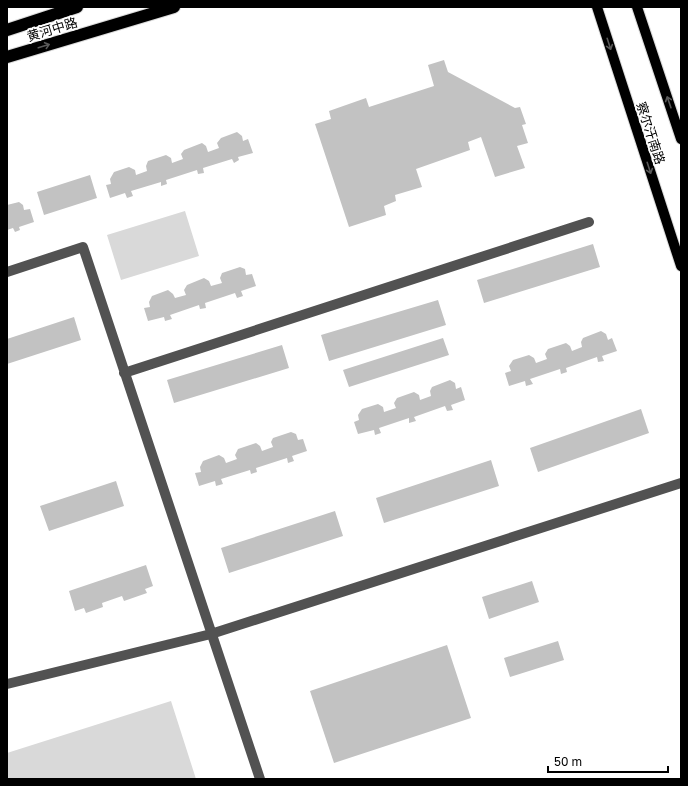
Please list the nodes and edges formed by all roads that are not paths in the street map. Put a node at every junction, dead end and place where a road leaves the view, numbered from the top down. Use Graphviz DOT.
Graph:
graph roads {
  1 [pos="77,7"];
  2 [pos="174,7"];
  3 [pos="597,7"];
  4 [pos="637,7"];
  5 [pos="7,30"];
  6 [pos="7,57"];
  7 [pos="681,139"];
  8 [pos="589,222"];
  9 [pos="681,266"];
  10 [pos="7,272"];
  11 [pos="124,373"];
  12 [pos="681,483"];
  13 [pos="210,634"];
  14 [pos="7,684"];
  15 [pos="260,779"];
  1 -- 5 [label="highway, 黄河中路"];
  6 -- 2 [label="highway, 黄河中路, one-way"];
  3 -- 9 [label="main road, 察尔汗南路, one-way"];
  7 -- 4 [label="main road, 察尔汗南路, one-way"];
  8 -- 11 [label="street"];
  10 -- 11 [label="street"];
  11 -- 13 [label="street"];
  12 -- 13 [label="street"];
  13 -- 14 [label="street"];
  13 -- 15 [label="street"];
}
